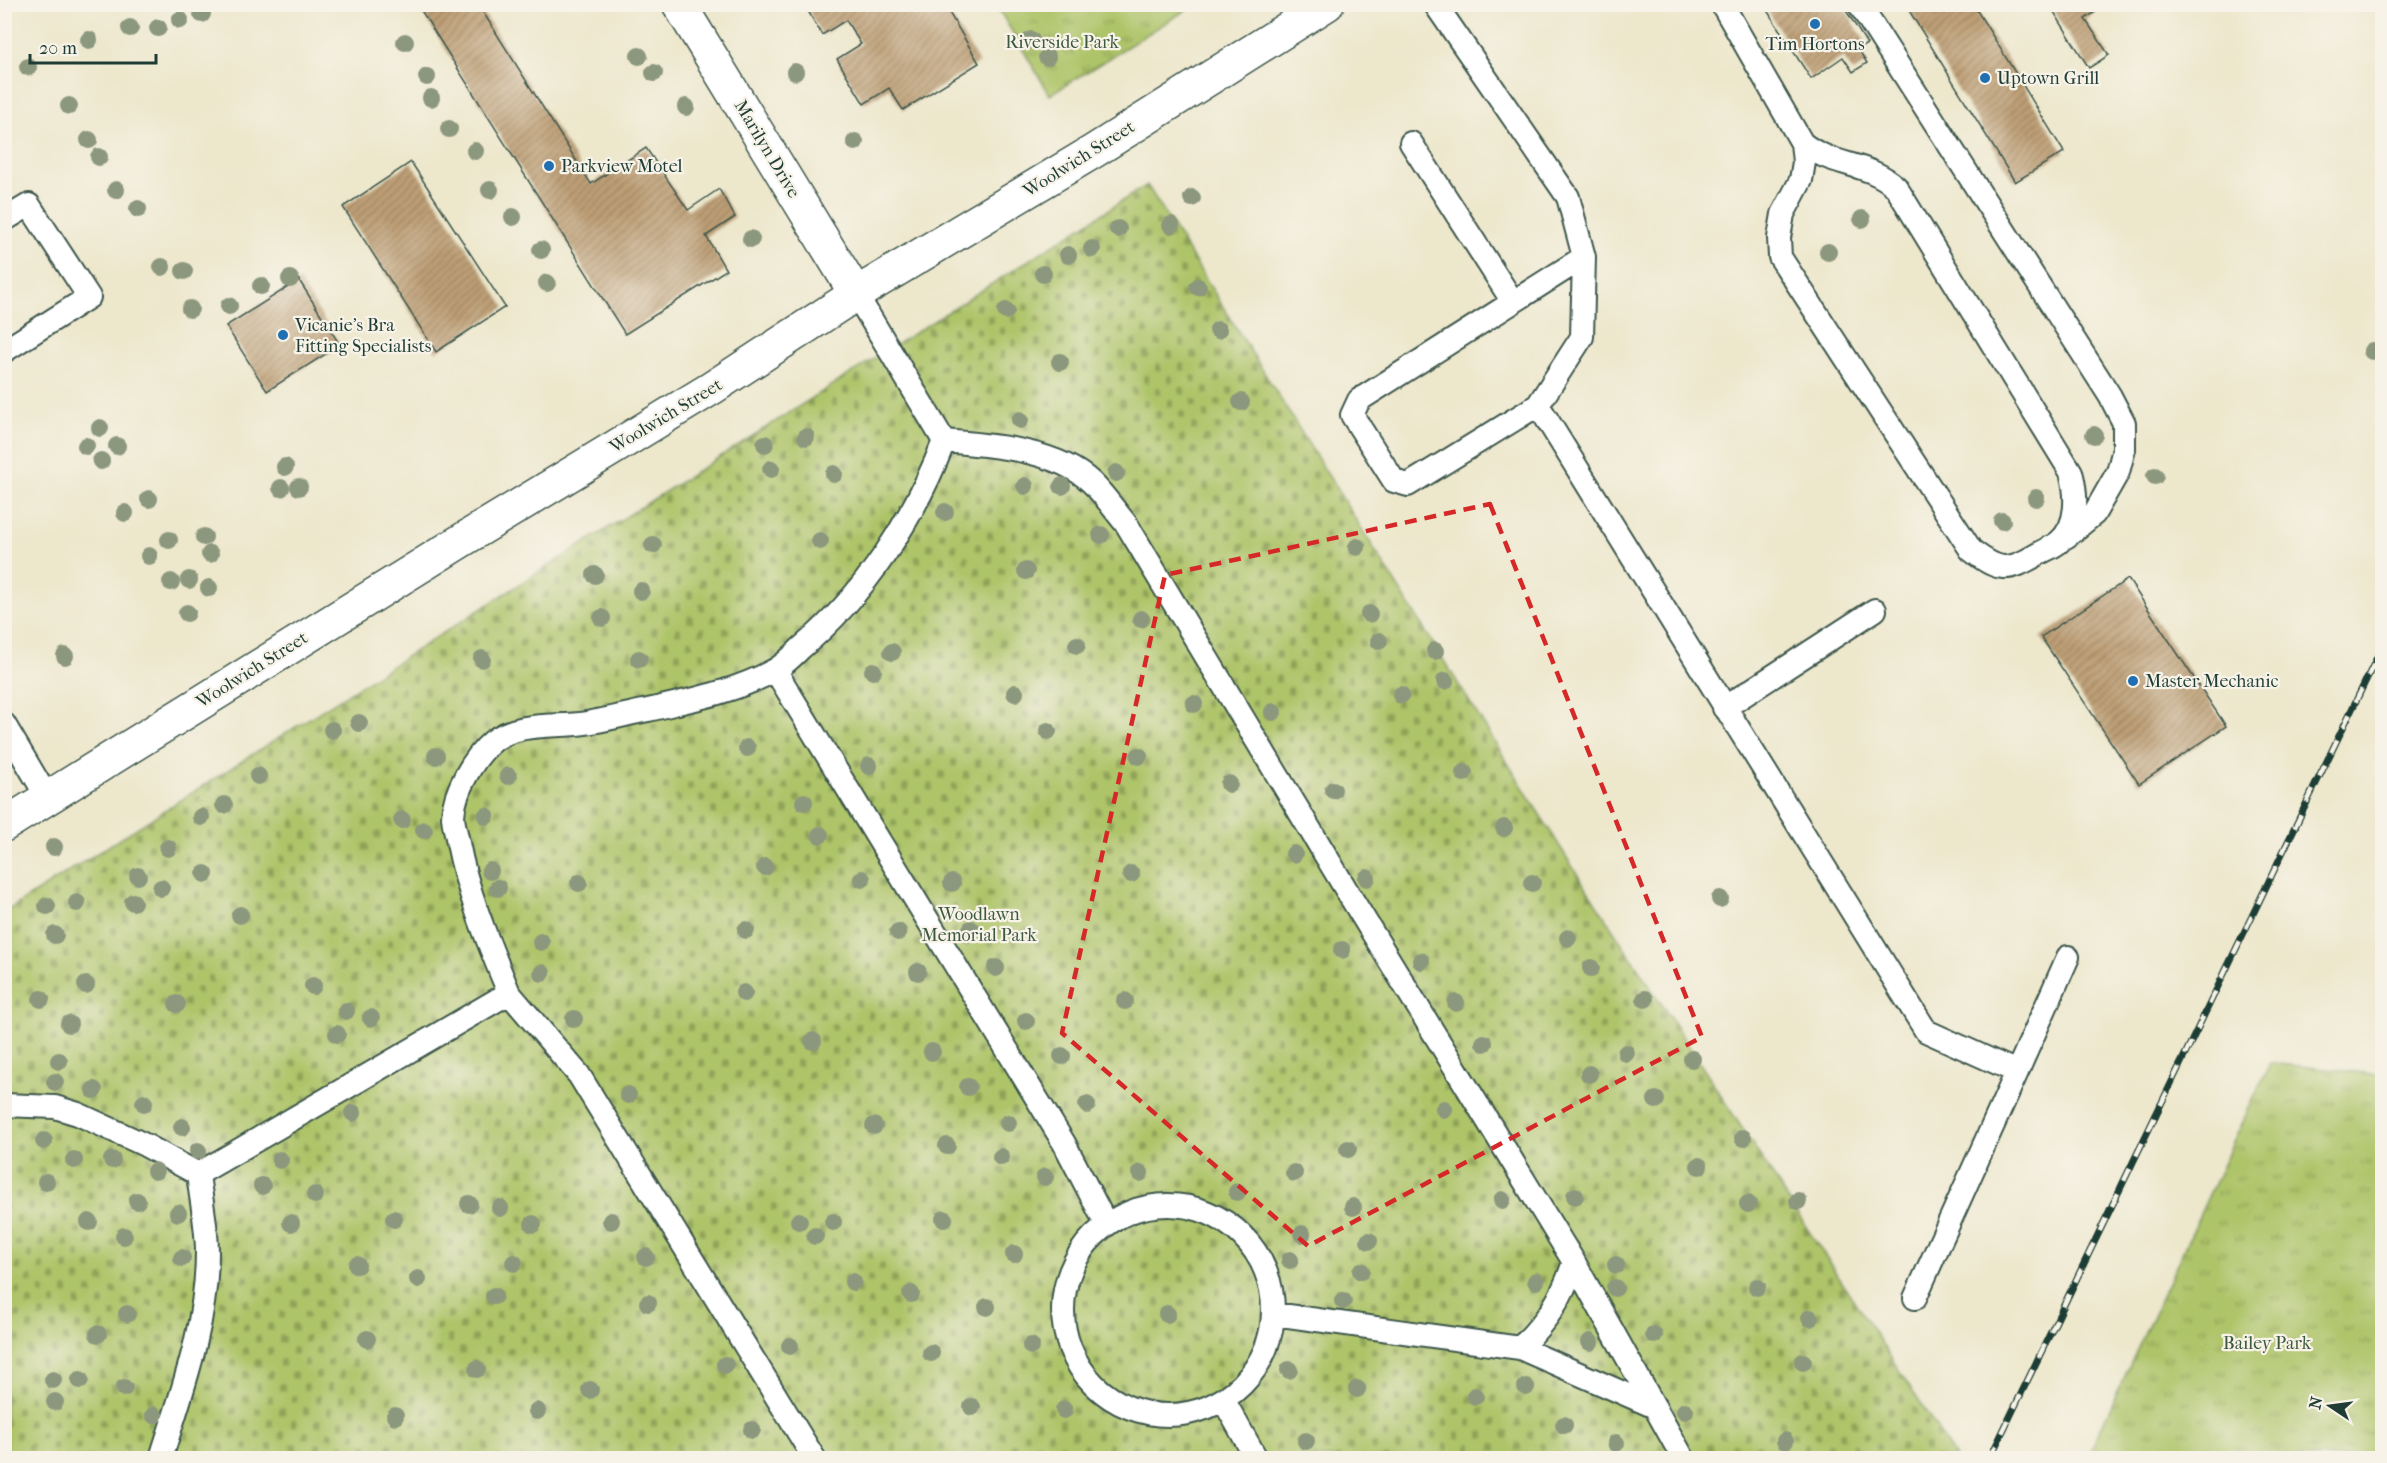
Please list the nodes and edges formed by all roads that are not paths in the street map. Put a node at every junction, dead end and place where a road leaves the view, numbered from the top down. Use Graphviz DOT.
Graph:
graph roads {
  1 [pos="679,4"];
  2 [pos="1327,4"];
  3 [pos="1435,4"];
  4 [pos="1722,4"];
  5 [pos="1859,4"];
  6 [pos="1411,143"];
  7 [pos="1803,143"];
  8 [pos="4,220"];
  9 [pos="1584,257"];
  10 [pos="856,294"];
  11 [pos="1513,302"];
  12 [pos="4,351"];
  13 [pos="1538,405"];
  14 [pos="944,441"];
  15 [pos="2060,542"];
  16 [pos="1875,610"];
  17 [pos="775,670"];
  18 [pos="1724,708"];
  19 [pos="4,724"];
  20 [pos="47,797"];
  21 [pos="4,825"];
  22 [pos="2068,957"];
  23 [pos="509,993"];
  24 [pos="2017,1072"];
  25 [pos="4,1105"];
  26 [pos="198,1174"];
  27 [pos="1106,1224"];
  28 [pos="1574,1262"];
  29 [pos="1915,1298"];
  30 [pos="1274,1314"];
  31 [pos="1520,1348"];
  32 [pos="1224,1401"];
  33 [pos="1654,1407"];
  34 [pos="161,1458"];
  35 [pos="814,1458"];
  36 [pos="1256,1458"];
  37 [pos="1683,1458"];
  1 -- 10 [label="main road, Marilyn Drive"];
  2 -- 10 [label="main road, Woolwich Street"];
  3 -- 9 [label="lane"];
  4 -- 7 [label="lane"];
  5 -- 15 [label="lane"];
  6 -- 11 [label="lane"];
  7 -- 15 [label="lane"];
  7 -- 15 [label="lane"];
  8 -- 12 [label="lane"];
  9 -- 11 [label="lane"];
  9 -- 13 [label="lane"];
  10 -- 14 [label="lane"];
  10 -- 20 [label="main road, Woolwich Street"];
  11 -- 13 [label="lane"];
  13 -- 18 [label="lane"];
  14 -- 17 [label="lane"];
  14 -- 28 [label="lane"];
  16 -- 18 [label="lane"];
  17 -- 23 [label="lane"];
  17 -- 27 [label="lane"];
  18 -- 24 [label="lane"];
  19 -- 20 [label="lane"];
  20 -- 21 [label="main road, Woolwich Street"];
  22 -- 24 [label="lane"];
  23 -- 26 [label="lane"];
  23 -- 35 [label="lane"];
  24 -- 29 [label="lane"];
  25 -- 26 [label="lane"];
  26 -- 34 [label="lane"];
  27 -- 30 [label="lane"];
  27 -- 32 [label="lane"];
  28 -- 31 [label="lane"];
  28 -- 33 [label="lane"];
  30 -- 31 [label="lane"];
  30 -- 32 [label="lane"];
  31 -- 33 [label="lane"];
  32 -- 36 [label="lane"];
  33 -- 37 [label="lane"];
}
